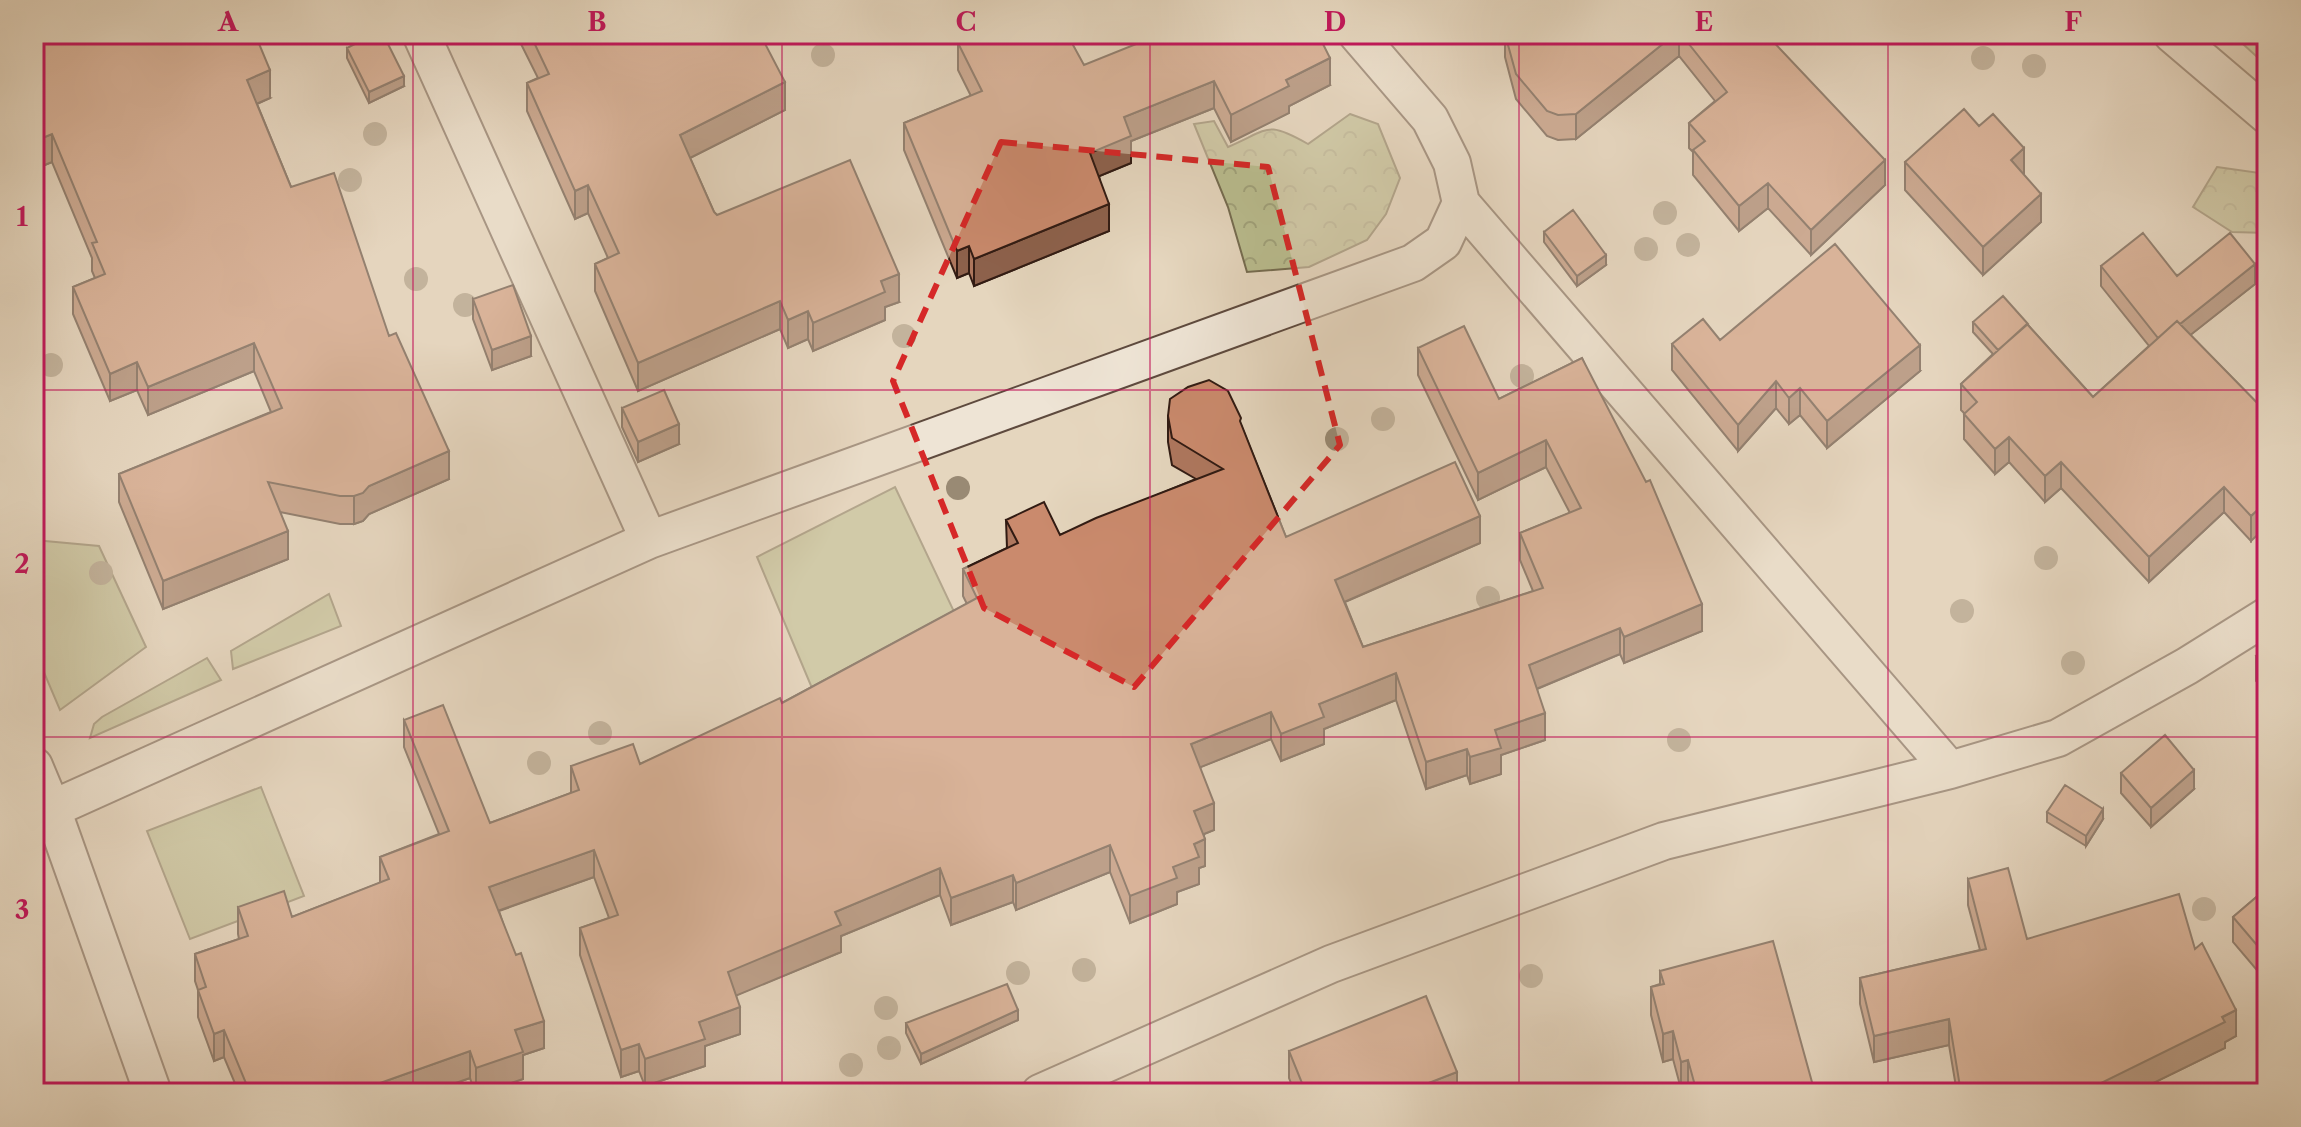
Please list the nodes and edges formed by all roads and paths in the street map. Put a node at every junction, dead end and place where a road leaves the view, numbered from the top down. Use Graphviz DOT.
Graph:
graph roads {
  1 [pos="421,34"];
  2 [pos="1357,34"];
  3 [pos="2172,34"];
  4 [pos="2267,115"];
  5 [pos="1461,203"];
  6 [pos="649,540"];
  7 [pos="2267,616"];
  8 [pos="34,766"];
  9 [pos="1950,770"];
  10 [pos="52,809"];
  11 [pos="153,1093"];
  12 [pos="1040,1093"];
  1 -- 6 [label="street"];
  2 -- 5 [label="street"];
  3 -- 4 [label="street"];
  5 -- 6 [label="street"];
  5 -- 9 [label="street"];
  6 -- 10 [label="street"];
  7 -- 9 [label="street"];
  8 -- 10 [label="street"];
  9 -- 12 [label="street"];
  10 -- 11 [label="street"];
}
